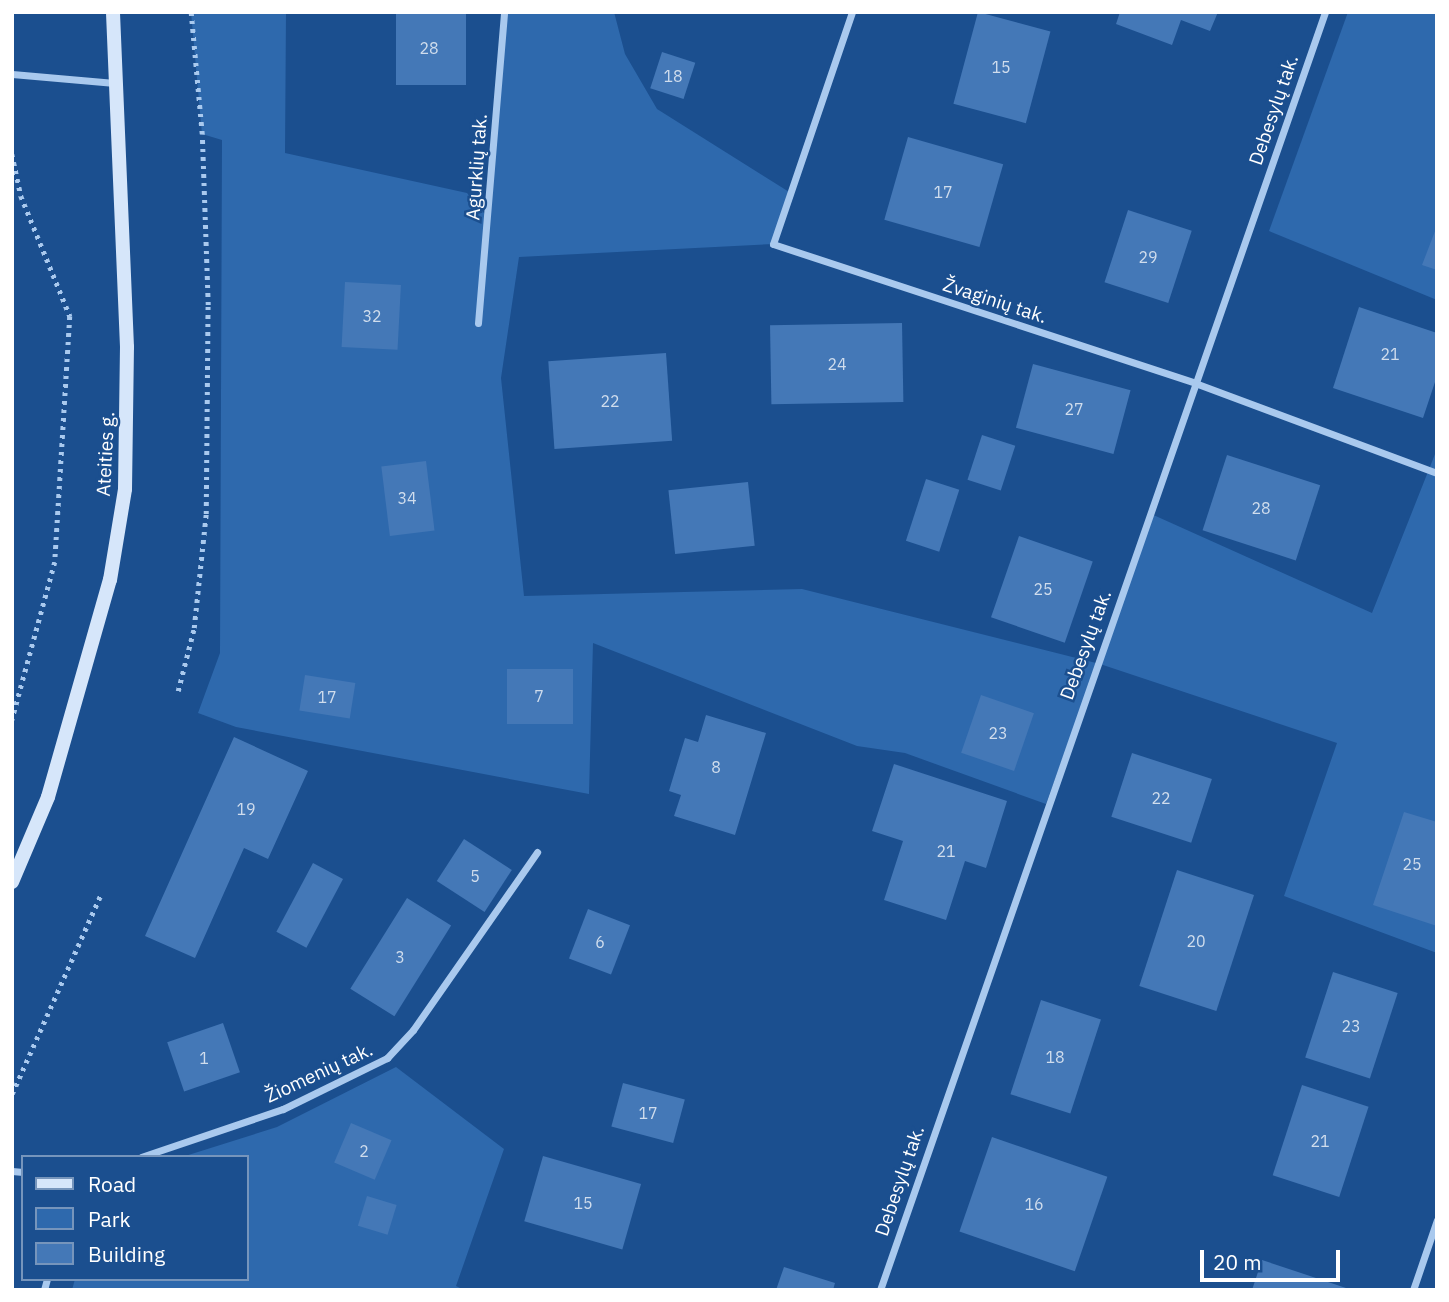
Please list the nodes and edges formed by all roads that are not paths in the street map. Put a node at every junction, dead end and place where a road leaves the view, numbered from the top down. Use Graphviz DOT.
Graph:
graph roads {
  1 [pos="113,12"];
  2 [pos="504,12"];
  3 [pos="852,12"];
  4 [pos="1325,12"];
  5 [pos="12,75"];
  6 [pos="116,83"];
  7 [pos="478,323"];
  8 [pos="1195,383"];
  9 [pos="1437,473"];
  10 [pos="537,852"];
  11 [pos="12,882"];
  12 [pos="147,1155"];
  13 [pos="1437,1220"];
  14 [pos="880,1290"];
  15 [pos="1413,1290"];
  1 -- 6 [label="street, Ateities g."];
  2 -- 7 [label="street, Agurklių tak."];
  3 -- 8 [label="street, Žvaginių tak."];
  4 -- 8 [label="street, Debesylų tak."];
  5 -- 6 [label="street"];
  6 -- 11 [label="street, Ateities g."];
  8 -- 9 [label="street, Žvaginių tak."];
  8 -- 14 [label="street, Debesylų tak."];
  10 -- 12 [label="street, Žiomenių tak."];
  13 -- 15 [label="street"];
}
